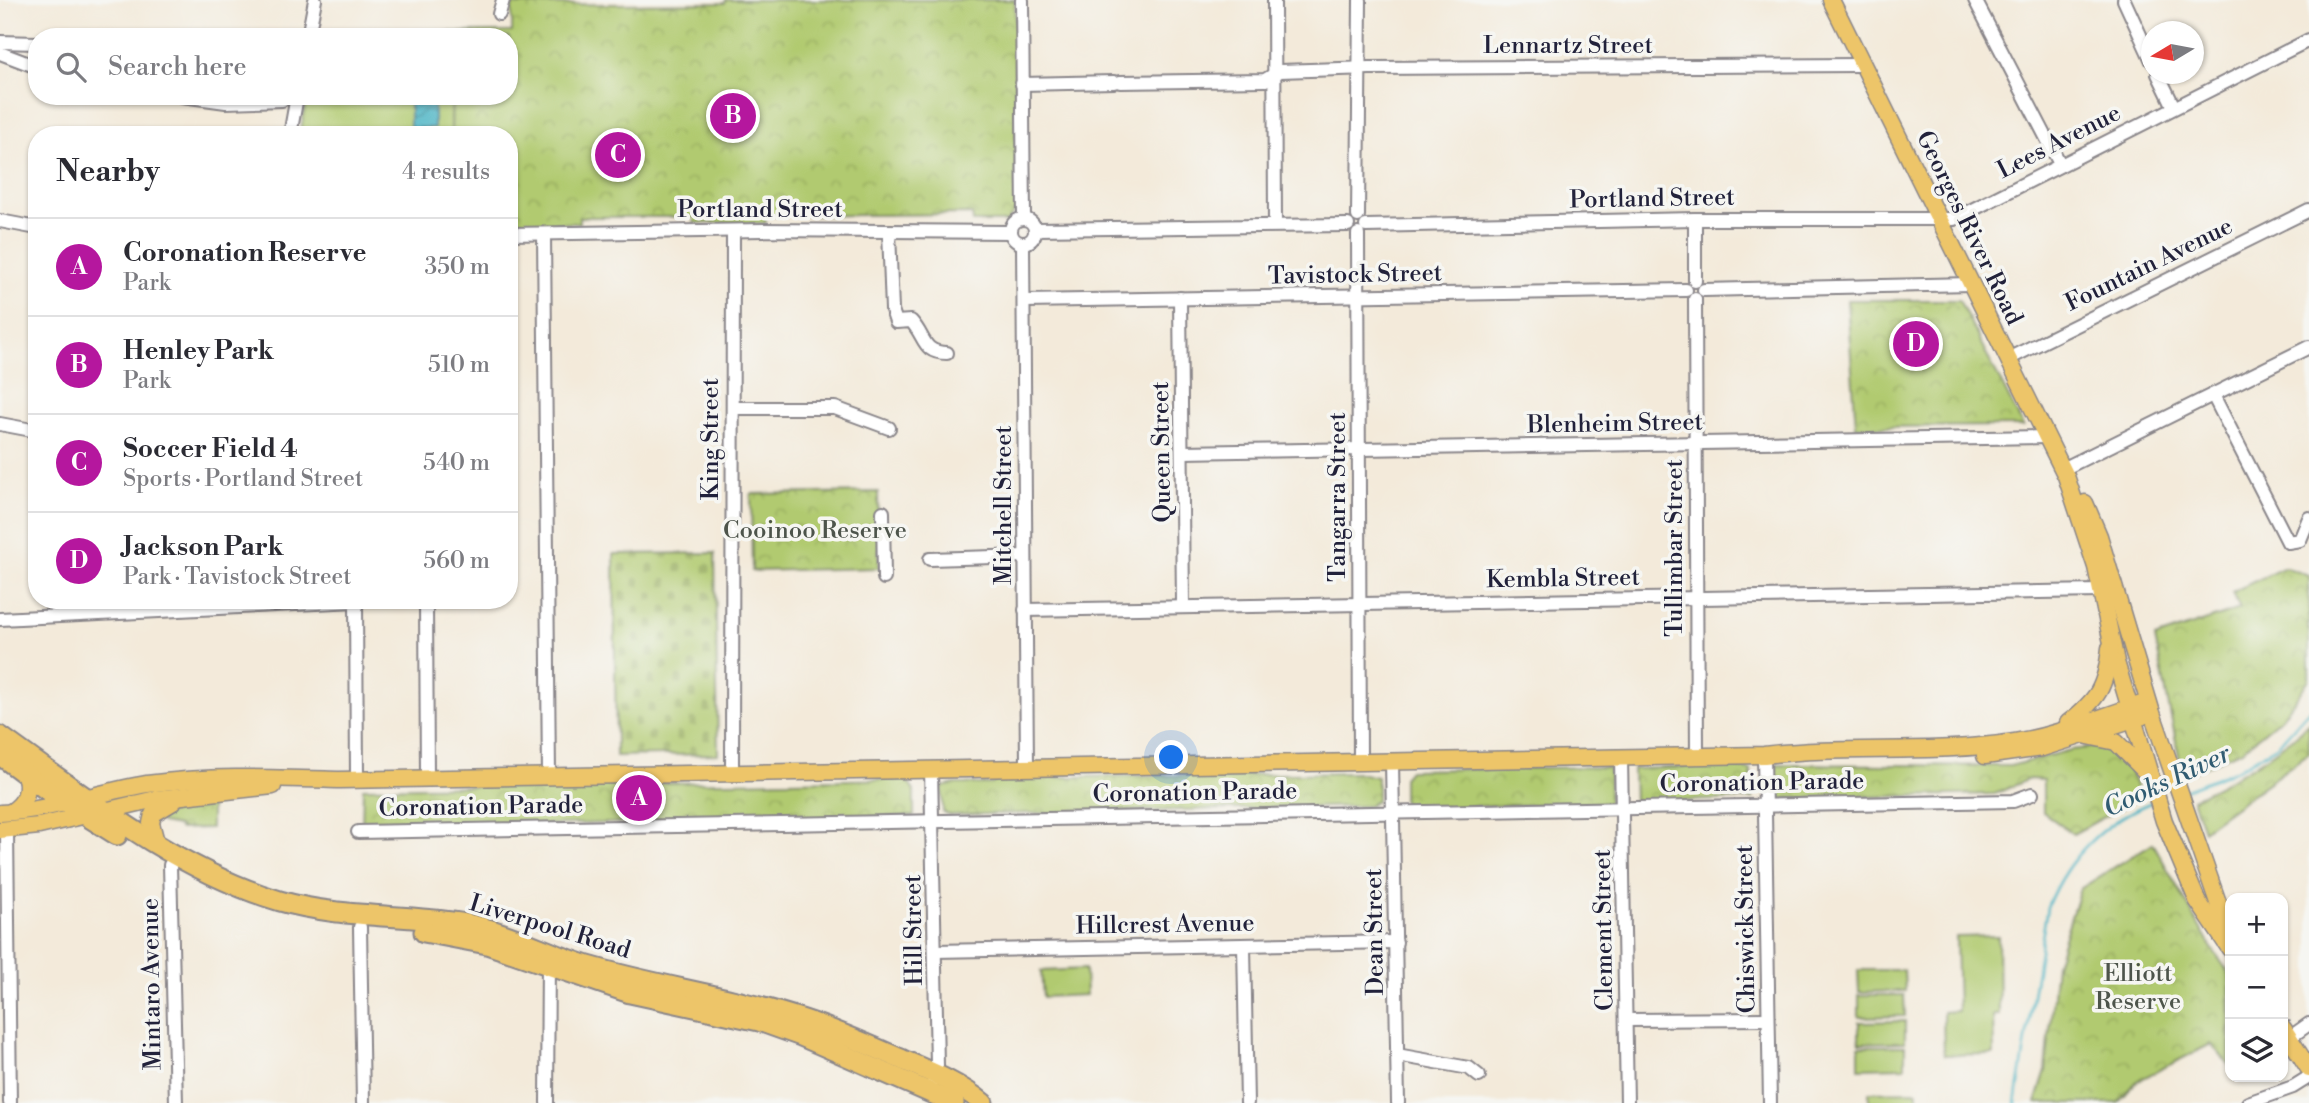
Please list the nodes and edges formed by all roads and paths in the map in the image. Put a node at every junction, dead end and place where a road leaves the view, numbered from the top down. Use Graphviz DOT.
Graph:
graph roads {
  1 [pos="314,0"];
  2 [pos="503,0"];
  3 [pos="1022,0"];
  4 [pos="1274,0"];
  5 [pos="1360,0"];
  6 [pos="1831,0"];
  7 [pos="1975,0"];
  8 [pos="2124,0"];
  9 [pos="499,14"];
  10 [pos="309,28"];
  11 [pos="2141,38"];
  12 [pos="2309,40"];
  13 [pos="0,42"];
  14 [pos="28,43"];
  15 [pos="0,53"];
  16 [pos="28,64"];
  17 [pos="1863,65"];
  18 [pos="1357,69"];
  19 [pos="1274,72"];
  20 [pos="1022,84"];
  21 [pos="2163,84"];
  22 [pos="295,105"];
  23 [pos="2174,107"];
  24 [pos="292,126"];
  25 [pos="2060,164"];
  26 [pos="2309,209"];
  27 [pos="1024,218"];
  28 [pos="1695,219"];
  29 [pos="1938,219"];
  30 [pos="0,221"];
  31 [pos="1275,225"];
  32 [pos="1358,225"];
  33 [pos="28,226"];
  34 [pos="1036,229"];
  35 [pos="733,231"];
  36 [pos="889,231"];
  37 [pos="1011,232"];
  38 [pos="518,234"];
  39 [pos="544,234"];
  40 [pos="1023,243"];
  41 [pos="1971,284"];
  42 [pos="1695,290"];
  43 [pos="1359,296"];
  44 [pos="1180,298"];
  45 [pos="1025,301"];
  46 [pos="2309,347"];
  47 [pos="947,353"];
  48 [pos="2008,359"];
  49 [pos="2213,395"];
  50 [pos="733,408"];
  51 [pos="0,424"];
  52 [pos="889,428"];
  53 [pos="28,429"];
  54 [pos="2047,438"];
  55 [pos="1695,443"];
  56 [pos="1359,450"];
  57 [pos="1184,452"];
  58 [pos="2064,472"];
  59 [pos="883,512"];
  60 [pos="2309,518"];
  61 [pos="1025,556"];
  62 [pos="930,559"];
  63 [pos="884,578"];
  64 [pos="2101,591"];
  65 [pos="1696,599"];
  66 [pos="1358,603"];
  67 [pos="1183,605"];
  68 [pos="198,609"];
  69 [pos="356,609"];
  70 [pos="426,609"];
  71 [pos="1025,610"];
  72 [pos="0,619"];
  73 [pos="2110,633"];
  74 [pos="2150,707"];
  75 [pos="2133,719"];
  76 [pos="2058,731"];
  77 [pos="2080,735"];
  78 [pos="0,736"];
  79 [pos="0,755"];
  80 [pos="1764,755"];
  81 [pos="1697,756"];
  82 [pos="1620,757"];
  83 [pos="1360,761"];
  84 [pos="1392,761"];
  85 [pos="1027,767"];
  86 [pos="931,769"];
  87 [pos="25,773"];
  88 [pos="732,773"];
  89 [pos="549,776"];
  90 [pos="427,778"];
  91 [pos="357,779"];
  92 [pos="337,780"];
  93 [pos="2152,781"];
  94 [pos="2032,794"];
  95 [pos="189,795"];
  96 [pos="64,802"];
  97 [pos="1765,807"];
  98 [pos="90,808"];
  99 [pos="1622,808"];
  100 [pos="6,813"];
  101 [pos="1394,813"];
  102 [pos="933,820"];
  103 [pos="3,830"];
  104 [pos="358,832"];
  105 [pos="156,842"];
  106 [pos="170,865"];
  107 [pos="2225,923"];
  108 [pos="360,927"];
  109 [pos="1396,942"];
  110 [pos="2225,942"];
  111 [pos="1244,944"];
  112 [pos="935,951"];
  113 [pos="548,958"];
  114 [pos="1768,1019"];
  115 [pos="1627,1020"];
  116 [pos="2309,1024"];
  117 [pos="2288,1032"];
  118 [pos="2288,1036"];
  119 [pos="1397,1055"];
  120 [pos="2309,1069"];
  121 [pos="1479,1076"];
  122 [pos="2309,1077"];
  123 [pos="932,1082"];
  124 [pos="10,1103"];
  125 [pos="176,1103"];
  126 [pos="363,1103"];
  127 [pos="547,1103"];
  128 [pos="954,1103"];
  129 [pos="983,1103"];
  130 [pos="1247,1103"];
  131 [pos="1398,1103"];
  132 [pos="1627,1103"];
  133 [pos="1770,1103"];
  134 [pos="2248,1103"];
  1 -- 10 [label="street"];
  2 -- 9 [label="street"];
  3 -- 20 [label="street"];
  4 -- 19 [label="street"];
  5 -- 18 [label="street, Tangarra Street"];
  6 -- 17 [label="main road, Georges River Road"];
  7 -- 25 [label="street"];
  8 -- 11 [label="street"];
  12 -- 23 [label="street, Lees Avenue"];
  13 -- 14 [label="street"];
  15 -- 16 [label="street"];
  17 -- 18 [label="street, Lennartz Street"];
  17 -- 29 [label="main road, Georges River Road"];
  18 -- 19 [label="street, Lennartz Street"];
  18 -- 32 [label="street, Tangarra Street"];
  19 -- 20 [label="street, Lennartz Street"];
  19 -- 31 [label="street"];
  20 -- 27 [label="street"];
  21 -- 23 [label="street"];
  22 -- 24 [label="street"];
  23 -- 25 [label="street, Lees Avenue"];
  25 -- 29 [label="street, Lees Avenue"];
  26 -- 48 [label="street, Fountain Avenue"];
  27 -- 34 [label="street"];
  27 -- 37 [label="street"];
  28 -- 29 [label="street, Portland Street"];
  28 -- 32 [label="street, Portland Street"];
  28 -- 42 [label="street, Tullimbar Street"];
  29 -- 41 [label="main road, Georges River Road"];
  30 -- 33 [label="street"];
  31 -- 32 [label="street, Portland Street"];
  31 -- 34 [label="street, Portland Street"];
  32 -- 43 [label="street, Tangarra Street"];
  34 -- 40 [label="street"];
  35 -- 36 [label="street, Portland Street"];
  35 -- 39 [label="street, Portland Street"];
  35 -- 50 [label="street, King Street"];
  36 -- 37 [label="street, Portland Street"];
  36 -- 47 [label="street"];
  37 -- 40 [label="street"];
  38 -- 39 [label="street, Portland Street"];
  39 -- 89 [label="street"];
  40 -- 45 [label="street, Mitchell Street"];
  41 -- 42 [label="street, Tavistock Street"];
  41 -- 48 [label="main road, Georges River Road"];
  42 -- 43 [label="street, Tavistock Street"];
  42 -- 55 [label="street, Tullimbar Street"];
  43 -- 44 [label="street, Tavistock Street"];
  43 -- 56 [label="street, Tangarra Street"];
  44 -- 45 [label="street, Tavistock Street"];
  44 -- 57 [label="street, Queen Street"];
  45 -- 61 [label="street, Mitchell Street"];
  46 -- 49 [label="street"];
  48 -- 54 [label="main road, Georges River Road"];
  49 -- 58 [label="street"];
  49 -- 60 [label="street"];
  50 -- 52 [label="street"];
  50 -- 88 [label="street, King Street"];
  51 -- 53 [label="street"];
  54 -- 55 [label="street, Blenheim Street"];
  54 -- 58 [label="main road, Georges River Road"];
  55 -- 56 [label="street, Blenheim Street"];
  55 -- 65 [label="street, Tullimbar Street"];
  56 -- 57 [label="street, Blenheim Street"];
  56 -- 66 [label="street, Tangarra Street"];
  57 -- 67 [label="street, Queen Street"];
  58 -- 64 [label="main road, Georges River Road"];
  58 -- 74 [label="main road, Georges River Road"];
  59 -- 63 [label="street"];
  61 -- 62 [label="street"];
  61 -- 71 [label="street, Mitchell Street"];
  64 -- 65 [label="street, Kembla Street"];
  64 -- 73 [label="main road, Georges River Road"];
  65 -- 66 [label="street, Kembla Street"];
  65 -- 81 [label="street, Tullimbar Street"];
  66 -- 67 [label="street, Kembla Street"];
  66 -- 83 [label="street, Tangarra Street"];
  67 -- 71 [label="street, Kembla Street"];
  68 -- 72 [label="street"];
  69 -- 91 [label="street"];
  70 -- 90 [label="street"];
  71 -- 85 [label="street, Mitchell Street"];
  73 -- 75 [label="main road, Georges River Road"];
  73 -- 76 [label="main road"];
  74 -- 75 [label="main road, Coronation Parade"];
  74 -- 107 [label="main road, Georges River Road"];
  75 -- 76 [label="main road, Coronation Parade"];
  75 -- 77 [label="main road, Coronation Parade"];
  75 -- 93 [label="main road, Georges River Road"];
  76 -- 80 [label="main road, Coronation Parade"];
  77 -- 80 [label="main road, Coronation Parade"];
  77 -- 93 [label="main road"];
  78 -- 98 [label="highway, Liverpool Road"];
  79 -- 87 [label="highway, Liverpool Road"];
  80 -- 81 [label="main road, Coronation Parade"];
  80 -- 97 [label="street, Chiswick Street"];
  81 -- 82 [label="main road, Coronation Parade"];
  82 -- 84 [label="main road, Coronation Parade"];
  82 -- 99 [label="street, Clement Street"];
  83 -- 84 [label="main road, Coronation Parade"];
  83 -- 85 [label="main road, Coronation Parade"];
  84 -- 101 [label="street, Dean Street"];
  85 -- 86 [label="main road, Coronation Parade"];
  86 -- 88 [label="main road, Coronation Parade"];
  86 -- 102 [label="street, Hill Street"];
  87 -- 96 [label="highway, Liverpool Road"];
  87 -- 100 [label="main road"];
  88 -- 89 [label="main road, Coronation Parade"];
  89 -- 90 [label="main road, Coronation Parade"];
  90 -- 91 [label="main road, Coronation Parade"];
  91 -- 92 [label="main road, Coronation Parade"];
  92 -- 95 [label="main road, Coronation Parade"];
  92 -- 98 [label="main road, Coronation Parade"];
  93 -- 110 [label="main road, Georges River Road"];
  94 -- 97 [label="street, Coronation Parade"];
  95 -- 98 [label="main road, Coronation Parade"];
  95 -- 105 [label="main road"];
  96 -- 98 [label="highway, Liverpool Road"];
  96 -- 100 [label="main road"];
  97 -- 99 [label="street, Coronation Parade"];
  97 -- 114 [label="street, Chiswick Street"];
  98 -- 103 [label="main road"];
  98 -- 105 [label="highway, Liverpool Road"];
  98 -- 106 [label="highway, Liverpool Road"];
  99 -- 101 [label="street, Coronation Parade"];
  99 -- 115 [label="street, Clement Street"];
  101 -- 102 [label="street, Coronation Parade"];
  101 -- 109 [label="street, Dean Street"];
  102 -- 104 [label="street, Coronation Parade"];
  102 -- 112 [label="street, Hill Street"];
  103 -- 124 [label="street"];
  105 -- 113 [label="highway, Liverpool Road"];
  106 -- 108 [label="highway, Liverpool Road"];
  106 -- 125 [label="street, Mintaro Avenue"];
  108 -- 113 [label="highway, Liverpool Road"];
  108 -- 126 [label="street"];
  109 -- 111 [label="street, Hillcrest Avenue"];
  109 -- 119 [label="street, Dean Street"];
  111 -- 112 [label="street, Hillcrest Avenue"];
  111 -- 130 [label="street"];
  112 -- 123 [label="street, Hill Street"];
  113 -- 123 [label="highway, Liverpool Road"];
  113 -- 127 [label="street"];
  114 -- 115 [label="street"];
  114 -- 133 [label="street, Chiswick Street"];
  115 -- 132 [label="street, Clement Street"];
  116 -- 117 [label="street"];
  118 -- 120 [label="main road"];
  119 -- 121 [label="street"];
  119 -- 131 [label="street, Dean Street"];
  122 -- 134 [label="street"];
  123 -- 128 [label="highway, Liverpool Road"];
  123 -- 129 [label="highway, Liverpool Road"];
}
